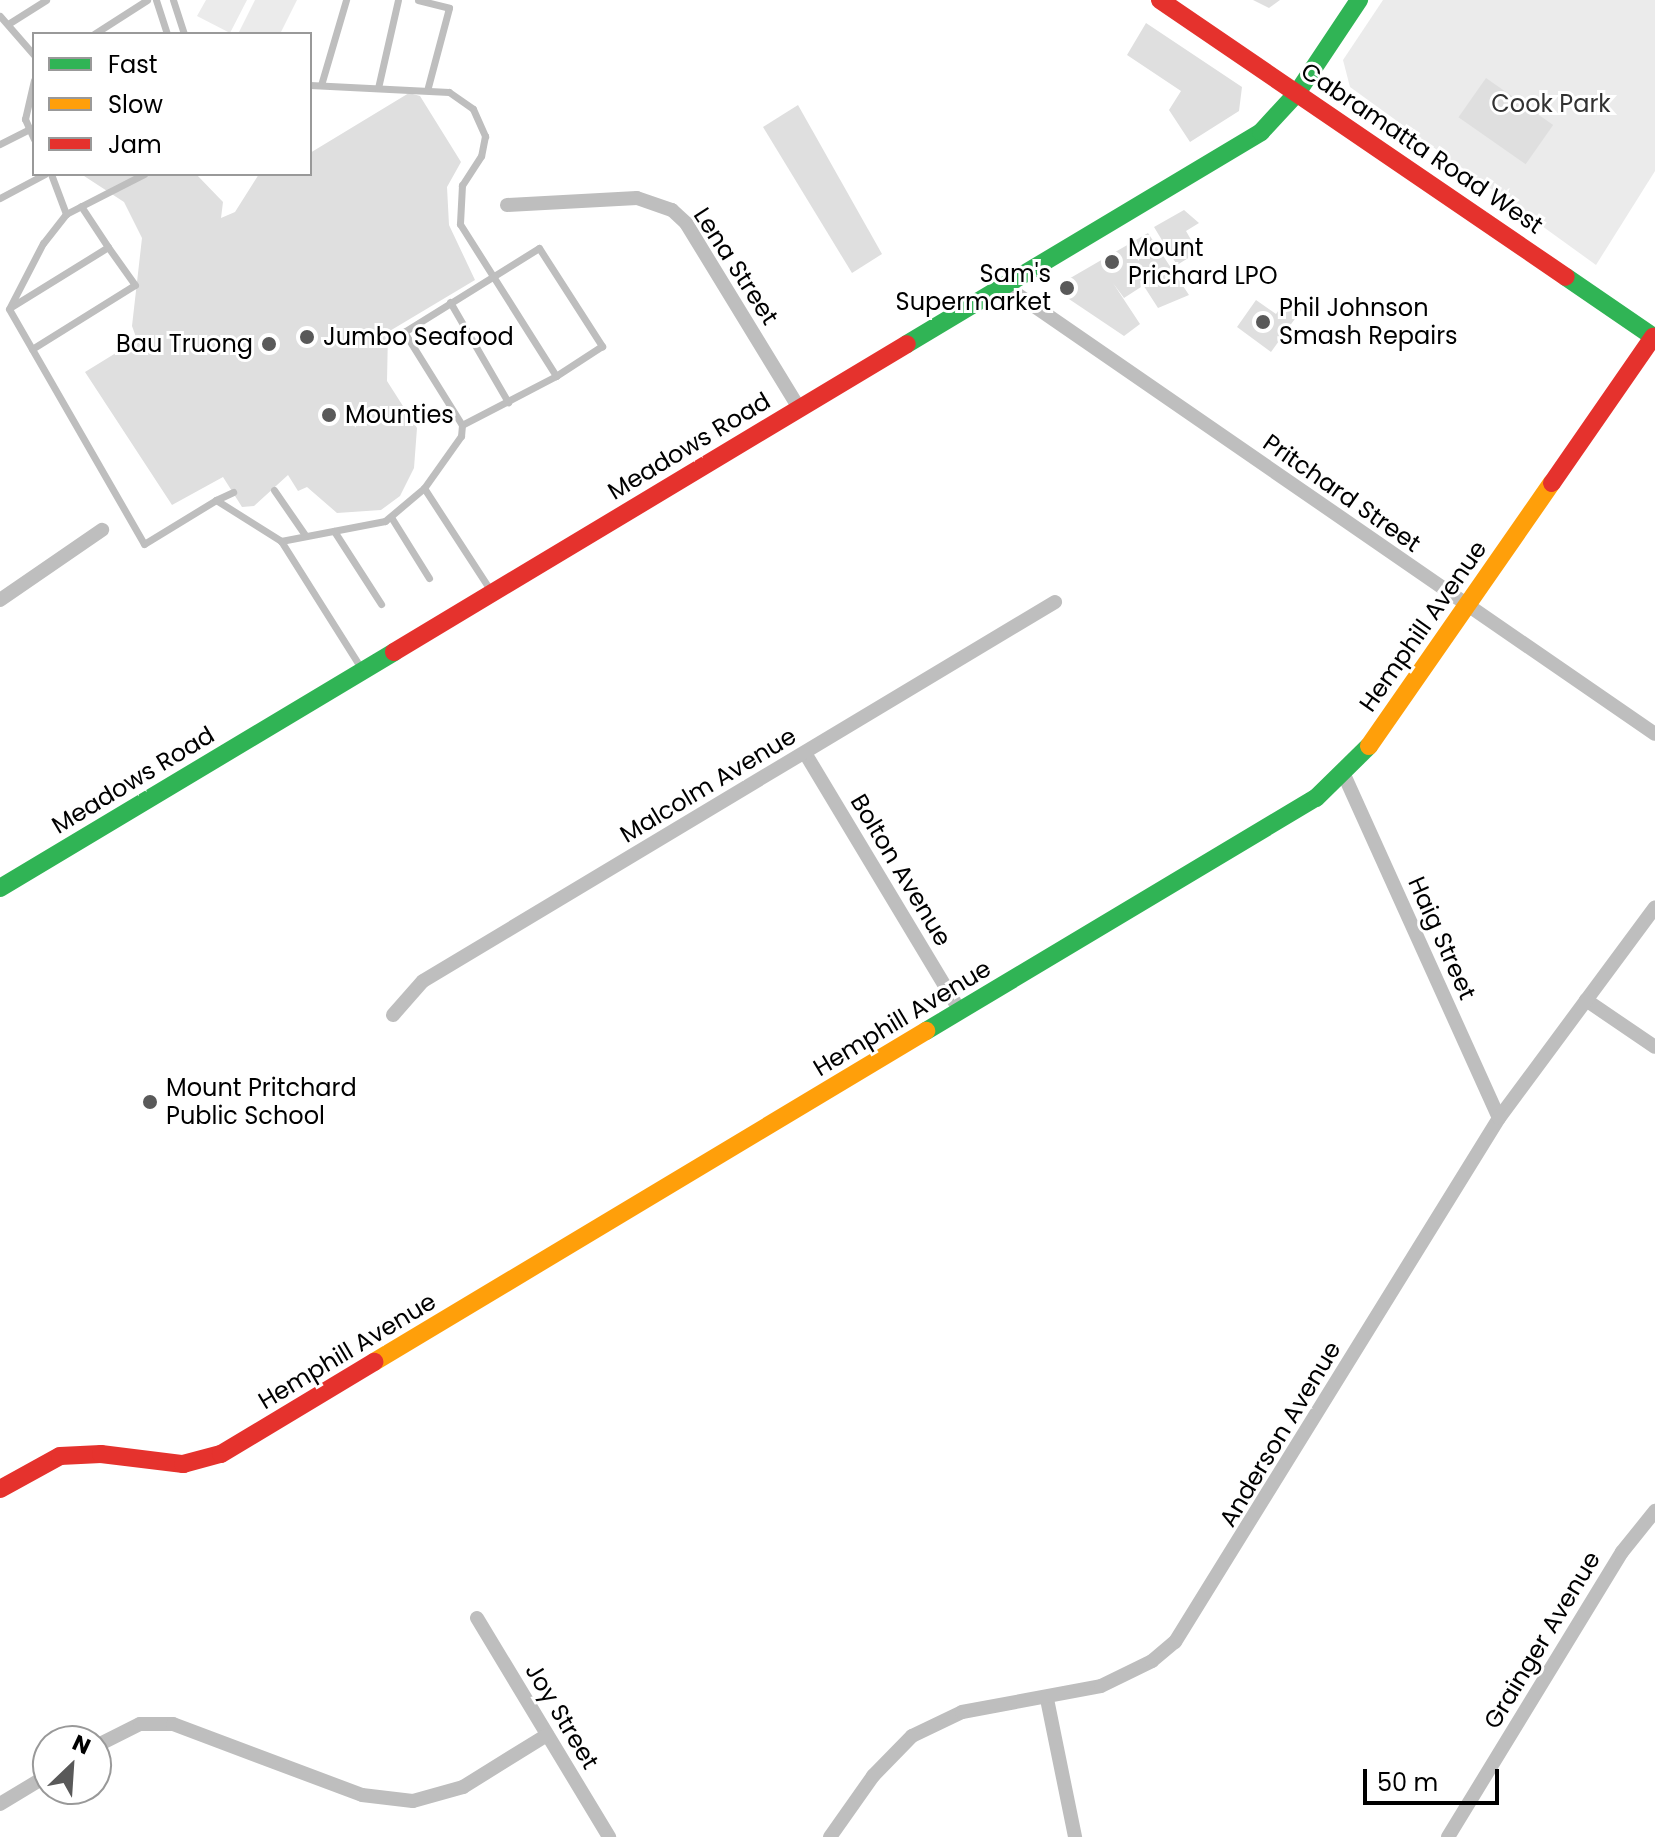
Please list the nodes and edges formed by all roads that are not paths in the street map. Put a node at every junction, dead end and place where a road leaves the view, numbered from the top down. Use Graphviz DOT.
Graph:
graph roads {
  1 [pos="46,0"];
  2 [pos="147,0"];
  3 [pos="156,0"];
  4 [pos="173,0"];
  5 [pos="346,0"];
  6 [pos="398,0"];
  7 [pos="418,0"];
  8 [pos="1160,0"];
  9 [pos="1359,0"];
  10 [pos="0,16"];
  11 [pos="8,24"];
  12 [pos="97,32"];
  13 [pos="166,32"];
  14 [pos="183,32"];
  15 [pos="32,53"];
  16 [pos="312,85"];
  17 [pos="321,85"];
  18 [pos="428,87"];
  19 [pos="378,88"];
  20 [pos="32,89"];
  21 [pos="1297,93"];
  22 [pos="30,129"];
  23 [pos="32,134"];
  24 [pos="0,144"];
  25 [pos="41,176"];
  26 [pos="52,176"];
  27 [pos="140,176"];
  28 [pos="0,198"];
  29 [pos="507,205"];
  30 [pos="81,206"];
  31 [pos="66,214"];
  32 [pos="108,247"];
  33 [pos="495,273"];
  34 [pos="1005,286"];
  35 [pos="450,302"];
  36 [pos="9,309"];
  37 [pos="1654,337"];
  38 [pos="32,349"];
  39 [pos="556,376"];
  40 [pos="508,402"];
  41 [pos="799,408"];
  42 [pos="462,425"];
  43 [pos="424,488"];
  44 [pos="274,490"];
  45 [pos="233,492"];
  46 [pos="216,500"];
  47 [pos="391,517"];
  48 [pos="102,530"];
  49 [pos="334,531"];
  50 [pos="305,535"];
  51 [pos="281,541"];
  52 [pos="429,578"];
  53 [pos="492,593"];
  54 [pos="0,600"];
  55 [pos="1055,602"];
  56 [pos="381,604"];
  57 [pos="1466,605"];
  58 [pos="362,670"];
  59 [pos="1655,734"];
  60 [pos="805,753"];
  61 [pos="1345,777"];
  62 [pos="0,888"];
  63 [pos="1655,907"];
  64 [pos="1586,1000"];
  65 [pos="960,1011"];
  66 [pos="393,1015"];
  67 [pos="1655,1047"];
  68 [pos="1499,1118"];
  69 [pos="0,1489"];
  70 [pos="1655,1511"];
  71 [pos="477,1618"];
  72 [pos="1047,1699"];
  73 [pos="547,1735"];
  74 [pos="112,1738"];
  75 [pos="32,1785"];
  76 [pos="0,1804"];
  77 [pos="609,1837"];
  78 [pos="830,1837"];
  79 [pos="1075,1837"];
  80 [pos="1448,1837"];
  1 -- 11 [label="lane"];
  2 -- 12 [label="lane"];
  3 -- 13 [label="lane"];
  4 -- 14 [label="lane"];
  5 -- 17 [label="lane"];
  6 -- 19 [label="lane"];
  7 -- 18 [label="lane"];
  8 -- 21 [label="main road, Cabramatta Road West"];
  9 -- 21 [label="main road, Meadows Road"];
  10 -- 11 [label="lane"];
  11 -- 15 [label="lane"];
  16 -- 17 [label="lane"];
  17 -- 19 [label="lane"];
  18 -- 19 [label="lane"];
  18 -- 33 [label="lane"];
  20 -- 22 [label="lane"];
  21 -- 34 [label="main road, Meadows Road"];
  21 -- 37 [label="main road, Cabramatta Road West"];
  22 -- 23 [label="lane"];
  22 -- 24 [label="lane"];
  25 -- 28 [label="lane"];
  26 -- 31 [label="lane"];
  27 -- 30 [label="lane"];
  29 -- 41 [label="street, Lena Street"];
  30 -- 31 [label="lane"];
  30 -- 32 [label="lane"];
  31 -- 36 [label="lane"];
  32 -- 36 [label="lane"];
  32 -- 38 [label="lane"];
  33 -- 35 [label="lane"];
  33 -- 39 [label="lane"];
  33 -- 39 [label="lane"];
  34 -- 41 [label="main road, Meadows Road"];
  34 -- 57 [label="street, Pritchard Street"];
  35 -- 40 [label="lane"];
  35 -- 42 [label="lane"];
  36 -- 38 [label="lane"];
  37 -- 57 [label="main road, Hemphill Avenue"];
  38 -- 46 [label="lane"];
  39 -- 40 [label="lane"];
  40 -- 42 [label="lane"];
  41 -- 53 [label="main road, Meadows Road"];
  42 -- 43 [label="lane"];
  43 -- 47 [label="lane"];
  43 -- 53 [label="lane"];
  44 -- 50 [label="lane"];
  45 -- 46 [label="lane"];
  46 -- 51 [label="lane"];
  47 -- 49 [label="lane"];
  47 -- 52 [label="lane"];
  48 -- 54 [label="street"];
  49 -- 50 [label="lane"];
  49 -- 56 [label="lane"];
  50 -- 51 [label="lane"];
  51 -- 58 [label="lane"];
  53 -- 58 [label="main road, Meadows Road"];
  55 -- 60 [label="street, Malcolm Avenue"];
  57 -- 59 [label="street, Pritchard Street"];
  57 -- 61 [label="main road, Hemphill Avenue"];
  58 -- 62 [label="main road, Meadows Road"];
  60 -- 65 [label="street, Bolton Avenue"];
  60 -- 66 [label="street, Malcolm Avenue"];
  61 -- 65 [label="main road, Hemphill Avenue"];
  61 -- 68 [label="street, Haig Street"];
  63 -- 64 [label="street, Anderson Avenue"];
  64 -- 67 [label="street"];
  64 -- 68 [label="street, Anderson Avenue"];
  65 -- 69 [label="main road, Hemphill Avenue"];
  68 -- 72 [label="street, Anderson Avenue"];
  70 -- 80 [label="street, Grainger Avenue"];
  71 -- 73 [label="street, Joy Street"];
  72 -- 78 [label="street, Anderson Avenue"];
  72 -- 79 [label="street"];
  73 -- 74 [label="street"];
  73 -- 77 [label="street, Joy Street"];
  75 -- 76 [label="street"];
}
